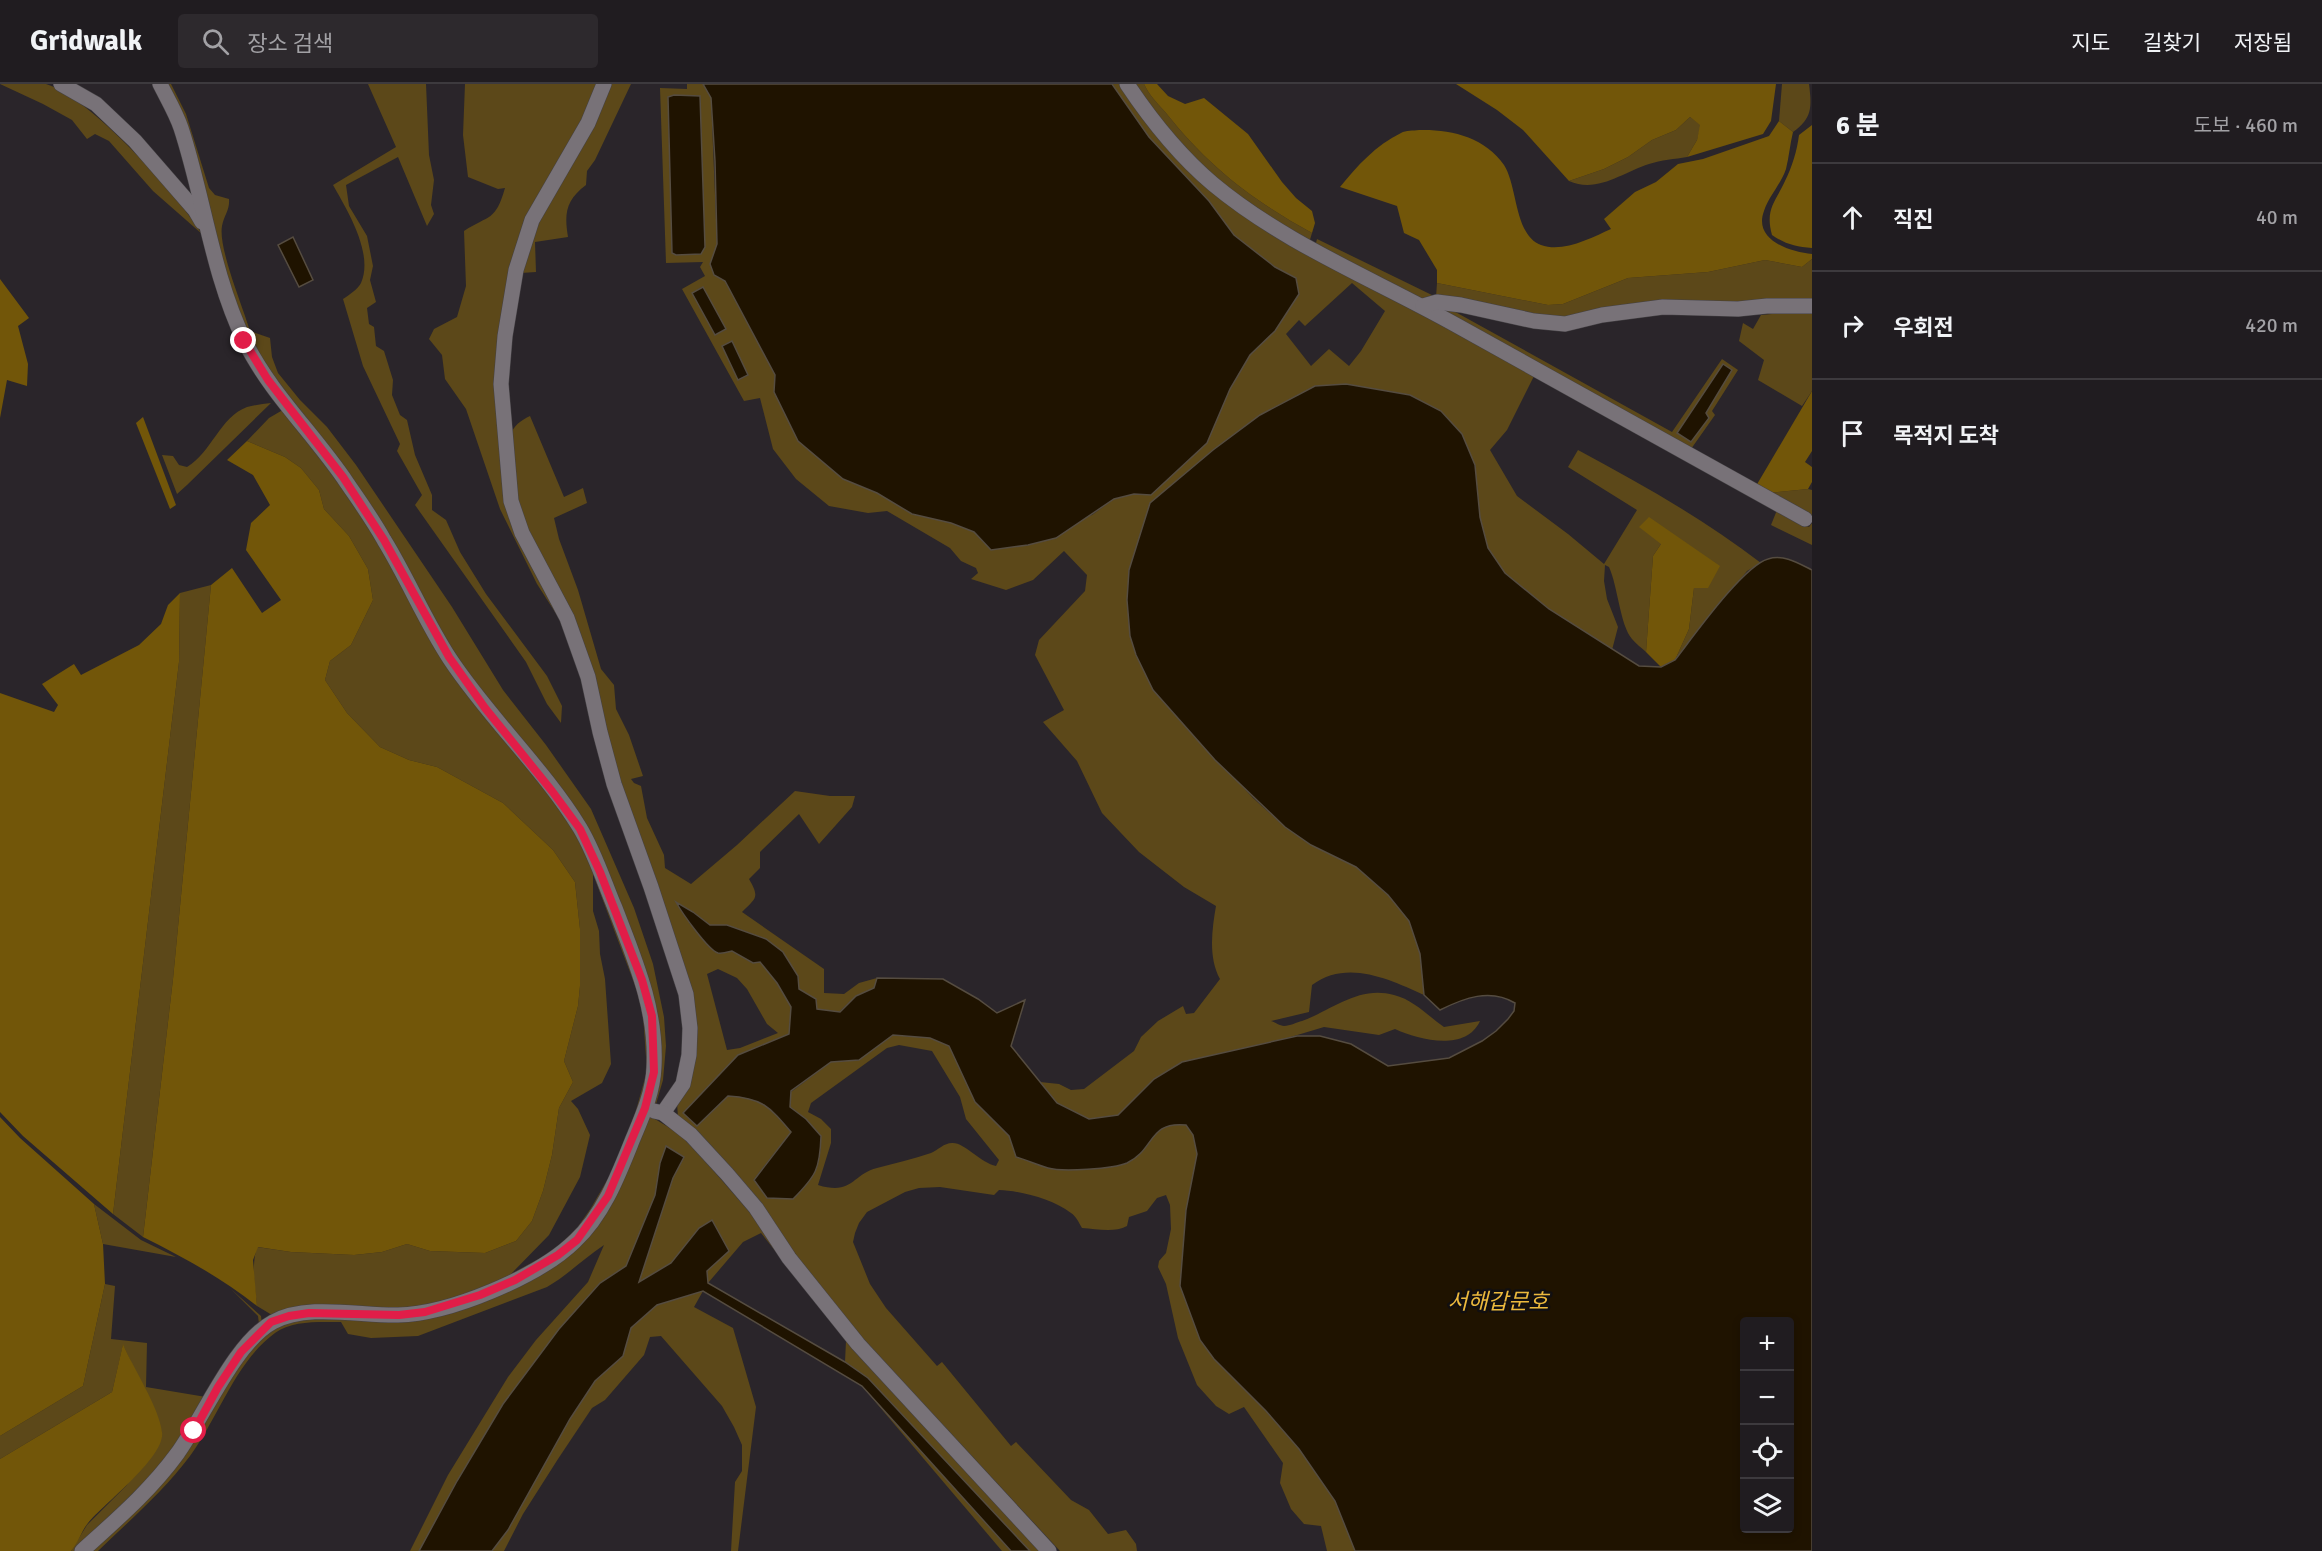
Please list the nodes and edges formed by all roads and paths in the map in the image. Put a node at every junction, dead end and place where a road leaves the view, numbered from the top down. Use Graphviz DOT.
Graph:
graph roads {
  1 [pos="61,84"];
  2 [pos="160,84"];
  3 [pos="604,84"];
  4 [pos="1127,84"];
  5 [pos="206,229"];
  6 [pos="1423,306"];
  7 [pos="1812,306"];
  8 [pos="1805,519"];
  9 [pos="645,1108"];
  10 [pos="663,1113"];
  11 [pos="82,1551"];
  12 [pos="1049,1551"];
  1 -- 5 [label="street"];
  2 -- 5 [label="street"];
  3 -- 10 [label="street"];
  4 -- 6 [label="street"];
  5 -- 9 [label="street"];
  6 -- 7 [label="street"];
  6 -- 8 [label="street"];
  9 -- 10 [label="street"];
  9 -- 11 [label="street"];
  10 -- 12 [label="street"];
}
